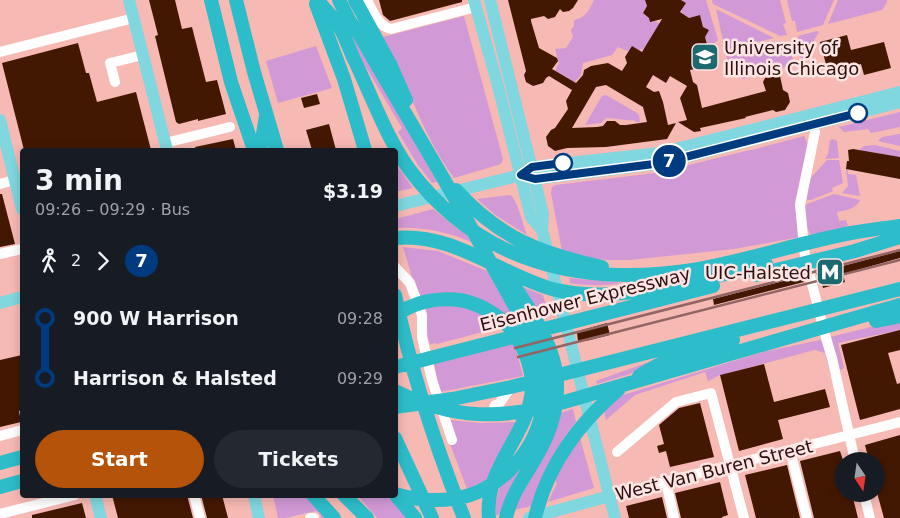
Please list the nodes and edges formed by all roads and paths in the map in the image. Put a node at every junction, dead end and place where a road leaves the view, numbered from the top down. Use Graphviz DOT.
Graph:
graph roads {
  1 [pos="129,0"];
  2 [pos="211,0"];
  3 [pos="236,0"];
  4 [pos="316,0"];
  5 [pos="339,0"];
  6 [pos="345,0"];
  7 [pos="355,0"];
  8 [pos="367,0"];
  9 [pos="490,0"];
  10 [pos="475,4"];
  11 [pos="134,18"];
  12 [pos="359,34"];
  13 [pos="0,52"];
  14 [pos="143,55"];
  15 [pos="115,82"];
  16 [pos="900,92"];
  17 [pos="900,102"];
  18 [pos="266,112"];
  19 [pos="0,120"];
  20 [pos="244,122"];
  21 [pos="230,127"];
  22 [pos="815,132"];
  23 [pos="166,146"];
  24 [pos="248,148"];
  25 [pos="253,148"];
  26 [pos="262,148"];
  27 [pos="276,148"];
  28 [pos="364,148"];
  29 [pos="397,148"];
  30 [pos="398,151"];
  31 [pos="533,173"];
  32 [pos="521,175"];
  33 [pos="15,180"];
  34 [pos="0,184"];
  35 [pos="20,201"];
  36 [pos="398,205"];
  37 [pos="466,219"];
  38 [pos="900,226"];
  39 [pos="542,230"];
  40 [pos="900,231"];
  41 [pos="900,237"];
  42 [pos="402,238"];
  43 [pos="20,249"];
  44 [pos="0,254"];
  45 [pos="398,270"];
  46 [pos="632,274"];
  47 [pos="894,290"];
  48 [pos="20,298"];
  49 [pos="0,303"];
  50 [pos="900,305"];
  51 [pos="398,307"];
  52 [pos="398,314"];
  53 [pos="900,316"];
  54 [pos="838,323"];
  55 [pos="398,366"];
  56 [pos="511,387"];
  57 [pos="398,393"];
  58 [pos="398,407"];
  59 [pos="478,420"];
  60 [pos="900,422"];
  61 [pos="20,431"];
  62 [pos="848,435"];
  63 [pos="0,436"];
  64 [pos="452,440"];
  65 [pos="398,444"];
  66 [pos="790,450"];
  67 [pos="617,452"];
  68 [pos="853,452"];
  69 [pos="0,457"];
  70 [pos="20,457"];
  71 [pos="20,458"];
  72 [pos="0,463"];
  73 [pos="730,465"];
  74 [pos="20,482"];
  75 [pos="666,482"];
  76 [pos="2,486"];
  77 [pos="398,495"];
  78 [pos="610,496"];
  79 [pos="66,498"];
  80 [pos="96,498"];
  81 [pos="195,498"];
  82 [pos="255,498"];
  83 [pos="316,498"];
  84 [pos="342,498"];
  85 [pos="347,498"];
  86 [pos="398,498"];
  87 [pos="866,502"];
  88 [pos="21,513"];
  89 [pos="0,514"];
  90 [pos="540,516"];
  91 [pos="101,518"];
  92 [pos="200,518"];
  93 [pos="259,518"];
  94 [pos="310,518"];
  95 [pos="314,518"];
  96 [pos="334,518"];
  97 [pos="357,518"];
  98 [pos="367,518"];
  99 [pos="415,518"];
  100 [pos="432,518"];
  101 [pos="464,518"];
  102 [pos="489,518"];
  103 [pos="506,518"];
  104 [pos="529,518"];
  105 [pos="616,518"];
  106 [pos="674,518"];
  107 [pos="744,518"];
  108 [pos="807,518"];
  109 [pos="870,518"];
  1 -- 11 [label="main road"];
  2 -- 20 [label="highway"];
  3 -- 18 [label="highway"];
  4 -- 28 [label="highway"];
  4 -- 29 [label="highway"];
  5 -- 12 [label="highway"];
  6 -- 12 [label="highway"];
  7 -- 46 [label="highway"];
  8 -- 10 [label="street"];
  9 -- 31 [label="main road"];
  10 -- 32 [label="main road"];
  11 -- 13 [label="street"];
  11 -- 14 [label="main road"];
  12 -- 37 [label="highway"];
  14 -- 15 [label="street"];
  14 -- 23 [label="main road"];
  16 -- 31 [label="main road"];
  17 -- 31 [label="main road"];
  18 -- 26 [label="highway"];
  18 -- 27 [label="highway"];
  19 -- 33 [label="main road"];
  20 -- 24 [label="highway"];
  20 -- 25 [label="highway"];
  21 -- 23 [label="street"];
  22 -- 62 [label="street"];
  30 -- 46 [label="highway"];
  31 -- 32 [label="main road"];
  31 -- 39 [label="main road"];
  32 -- 36 [label="main road"];
  32 -- 39 [label="main road"];
  33 -- 34 [label="street"];
  33 -- 35 [label="main road"];
  37 -- 77 [label="highway"];
  37 -- 103 [label="highway"];
  38 -- 46 [label="highway"];
  39 -- 78 [label="main road"];
  40 -- 42 [label="highway"];
  41 -- 55 [label="highway, Eisenhower Expressway"];
  43 -- 44 [label="street"];
  45 -- 64 [label="street"];
  47 -- 56 [label="highway"];
  47 -- 90 [label="highway"];
  48 -- 49 [label="main road"];
  50 -- 54 [label="highway"];
  51 -- 101 [label="highway"];
  52 -- 102 [label="highway"];
  53 -- 54 [label="highway"];
  54 -- 57 [label="highway"];
  56 -- 58 [label="highway"];
  56 -- 59 [label="street"];
  60 -- 62 [label="street, West Van Buren Street"];
  61 -- 63 [label="street"];
  62 -- 66 [label="street, West Van Buren Street"];
  62 -- 68 [label="street"];
  65 -- 100 [label="highway"];
  66 -- 73 [label="street, West Van Buren Street"];
  66 -- 108 [label="street"];
  67 -- 73 [label="street"];
  69 -- 70 [label="highway"];
  71 -- 72 [label="highway"];
  73 -- 75 [label="street, West Van Buren Street"];
  73 -- 107 [label="street"];
  74 -- 76 [label="highway"];
  75 -- 78 [label="street, West Van Buren Street"];
  75 -- 106 [label="street"];
  78 -- 90 [label="main road, West Van Buren Street"];
  78 -- 105 [label="main road"];
  79 -- 88 [label="street"];
  80 -- 91 [label="main road"];
  81 -- 92 [label="street"];
  82 -- 93 [label="main road"];
  83 -- 96 [label="highway"];
  84 -- 97 [label="highway"];
  85 -- 98 [label="highway"];
  86 -- 99 [label="highway"];
  87 -- 109 [label="street"];
  88 -- 89 [label="street"];
  90 -- 104 [label="main road, West Van Buren Street"];
  94 -- 95 [label="street"];
}
